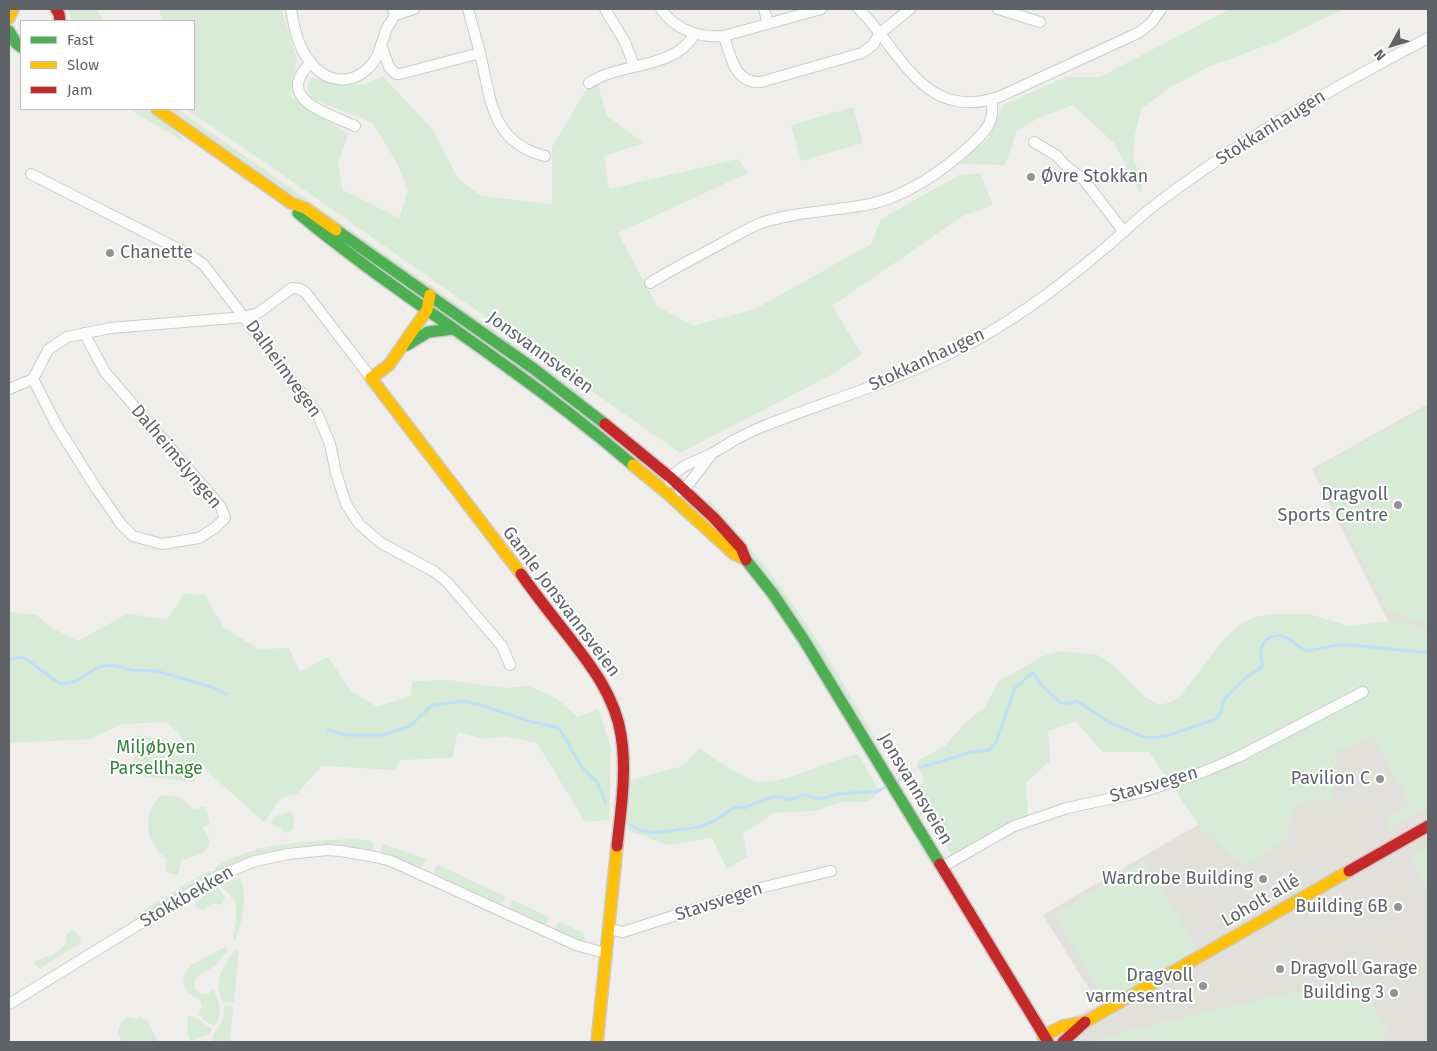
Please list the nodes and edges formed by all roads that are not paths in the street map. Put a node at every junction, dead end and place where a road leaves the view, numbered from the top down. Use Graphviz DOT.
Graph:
graph roads {
  1 [pos="13,9"];
  2 [pos="291,9"];
  3 [pos="414,9"];
  4 [pos="468,9"];
  5 [pos="604,9"];
  6 [pos="661,9"];
  7 [pos="764,9"];
  8 [pos="821,9"];
  9 [pos="859,9"];
  10 [pos="910,9"];
  11 [pos="1002,9"];
  12 [pos="1160,9"];
  13 [pos="394,12"];
  14 [pos="9,18"];
  15 [pos="1040,22"];
  16 [pos="768,24"];
  17 [pos="9,31"];
  18 [pos="695,34"];
  19 [pos="879,34"];
  20 [pos="724,36"];
  21 [pos="1428,38"];
  22 [pos="382,45"];
  23 [pos="20,46"];
  24 [pos="480,53"];
  25 [pos="310,63"];
  26 [pos="634,66"];
  27 [pos="589,83"];
  28 [pos="991,100"];
  29 [pos="158,110"];
  30 [pos="355,126"];
  31 [pos="1034,142"];
  32 [pos="545,156"];
  33 [pos="31,174"];
  34 [pos="291,204"];
  35 [pos="1124,232"];
  36 [pos="650,283"];
  37 [pos="430,295"];
  38 [pos="423,307"];
  39 [pos="245,317"];
  40 [pos="453,329"];
  41 [pos="84,333"];
  42 [pos="401,347"];
  43 [pos="375,375"];
  44 [pos="32,378"];
  45 [pos="9,389"];
  46 [pos="711,455"];
  47 [pos="671,478"];
  48 [pos="684,490"];
  49 [pos="667,494"];
  50 [pos="745,559"];
  51 [pos="510,665"];
  52 [pos="1363,692"];
  53 [pos="1428,826"];
  54 [pos="942,867"];
  55 [pos="831,871"];
  56 [pos="608,930"];
  57 [pos="605,952"];
  58 [pos="9,1004"];
  59 [pos="1085,1022"];
  60 [pos="1046,1039"];
  61 [pos="597,1042"];
  62 [pos="1063,1042"];
  1 -- 14 [label="main road"];
  2 -- 25 [label="street"];
  3 -- 13 [label="street"];
  4 -- 24 [label="street"];
  5 -- 26 [label="street"];
  6 -- 18 [label="street"];
  7 -- 16 [label="street"];
  8 -- 16 [label="street"];
  9 -- 19 [label="street"];
  10 -- 19 [label="street"];
  11 -- 15 [label="street"];
  12 -- 28 [label="street"];
  13 -- 22 [label="street"];
  16 -- 20 [label="street"];
  17 -- 23 [label="main road"];
  18 -- 20 [label="street"];
  18 -- 26 [label="street"];
  19 -- 20 [label="street"];
  19 -- 28 [label="street"];
  21 -- 35 [label="street, Stokkanhaugen"];
  22 -- 24 [label="street"];
  22 -- 25 [label="street"];
  24 -- 32 [label="street"];
  25 -- 30 [label="street"];
  26 -- 27 [label="street"];
  28 -- 36 [label="street"];
  29 -- 34 [label="main road, Jonsvannsveien"];
  31 -- 35 [label="street"];
  33 -- 39 [label="street, Dalheimvegen"];
  34 -- 37 [label="main road, Jonsvannsveien"];
  34 -- 38 [label="main road, Jonsvannsveien"];
  35 -- 46 [label="street, Stokkanhaugen"];
  37 -- 38 [label="main road"];
  37 -- 47 [label="main road, Jonsvannsveien"];
  38 -- 40 [label="main road, Jonsvannsveien"];
  38 -- 42 [label="main road"];
  38 -- 43 [label="main road"];
  39 -- 41 [label="street"];
  39 -- 43 [label="street"];
  39 -- 51 [label="street, Dalheimvegen"];
  40 -- 42 [label="main road"];
  40 -- 49 [label="main road, Jonsvannsveien"];
  41 -- 44 [label="street"];
  41 -- 44 [label="street, Dalheimslyngen"];
  42 -- 43 [label="main road"];
  43 -- 56 [label="main road, Gamle Jonsvannsveien"];
  44 -- 45 [label="street"];
  46 -- 47 [label="street, Stokkanhaugen"];
  46 -- 48 [label="street, Stokkanhaugen"];
  47 -- 48 [label="main road, Jonsvannsveien"];
  47 -- 49 [label="street"];
  48 -- 49 [label="street"];
  48 -- 50 [label="main road, Jonsvannsveien"];
  49 -- 50 [label="main road, Jonsvannsveien"];
  50 -- 54 [label="main road, Jonsvannsveien"];
  52 -- 54 [label="street, Stavsvegen"];
  53 -- 59 [label="main road, Loholt allé"];
  54 -- 60 [label="main road, Jonsvannsveien"];
  55 -- 56 [label="street, Stavsvegen"];
  56 -- 57 [label="main road, Gamle Jonsvannsveien"];
  57 -- 58 [label="street, Stokkbekken"];
  57 -- 61 [label="main road, Gamle Jonsvannsveien"];
  59 -- 60 [label="main road, Loholt allé"];
  59 -- 62 [label="main road, Loholt allé"];
}
